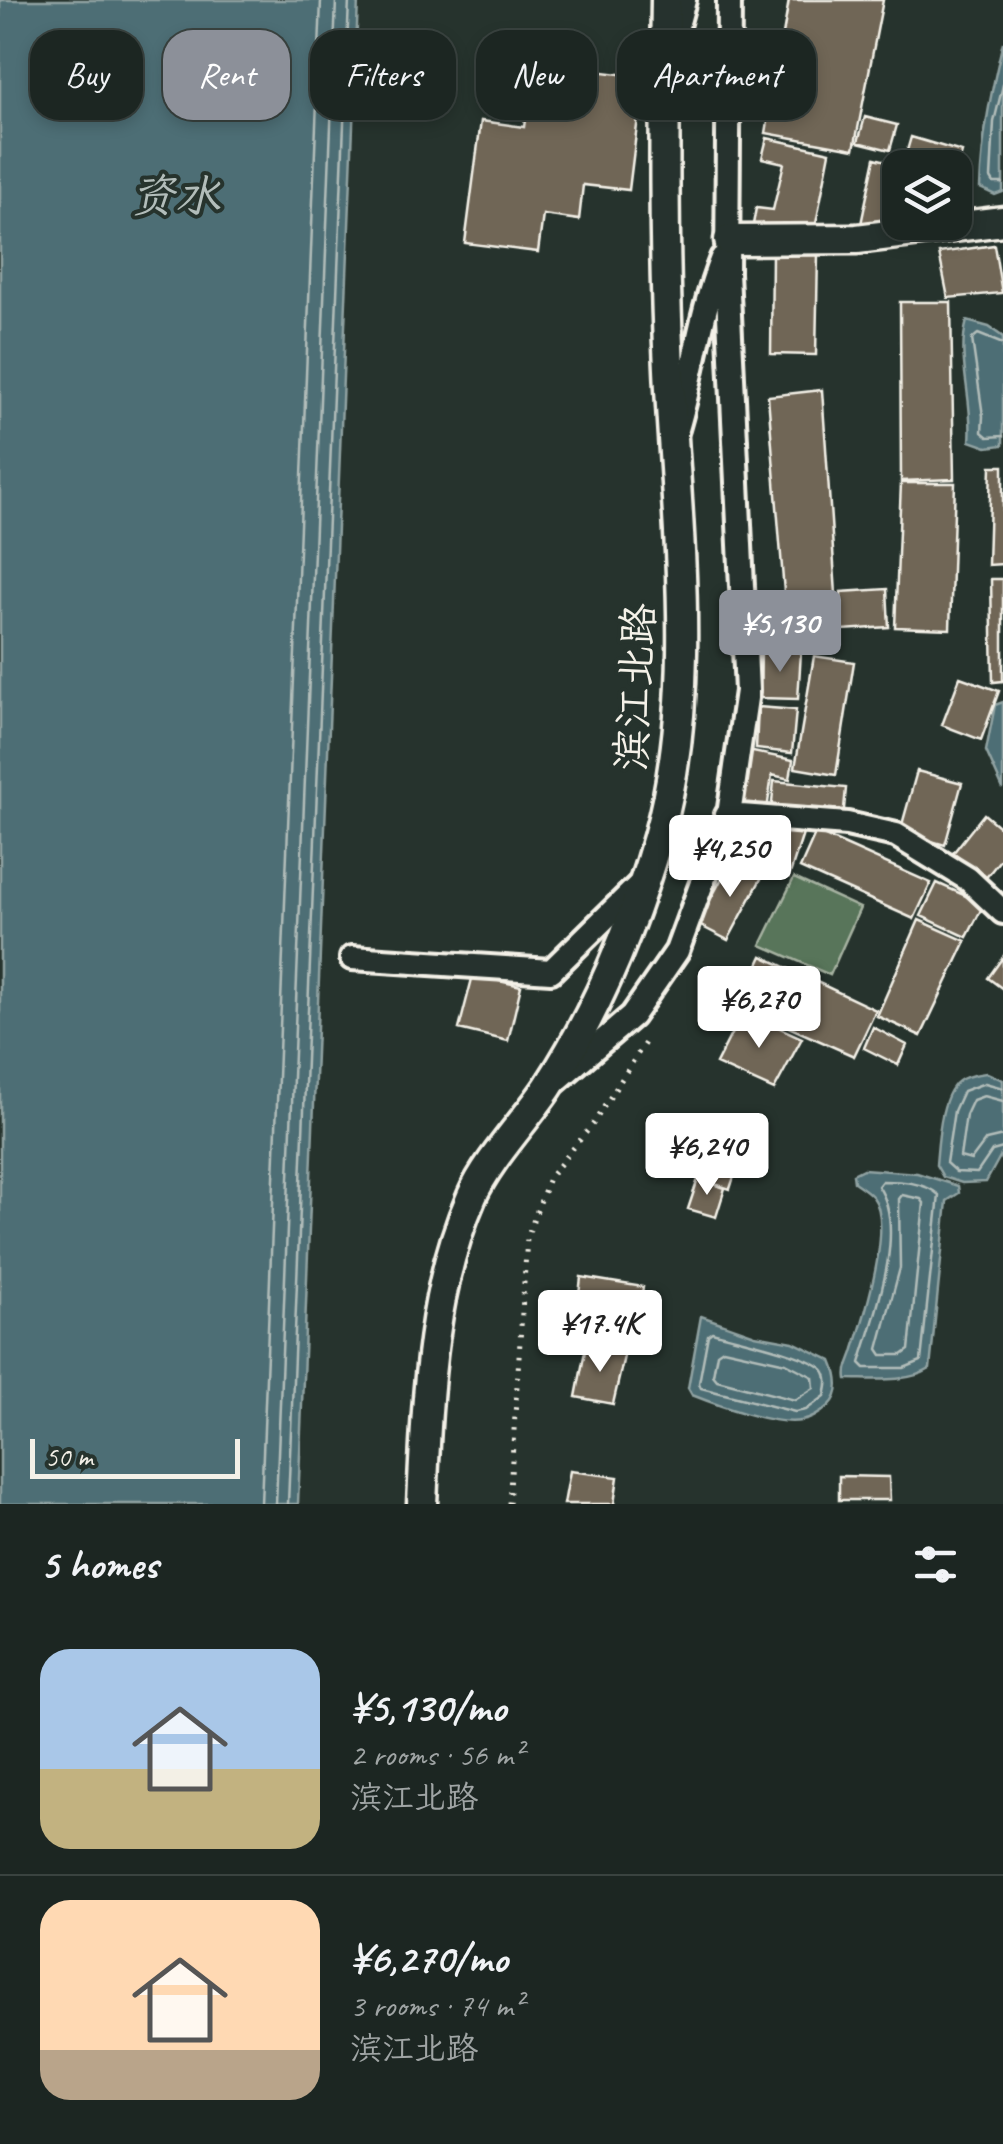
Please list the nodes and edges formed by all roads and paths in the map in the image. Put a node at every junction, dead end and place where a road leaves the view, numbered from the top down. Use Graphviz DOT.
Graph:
graph roads {
  1 [pos="666,0"];
  2 [pos="684,0"];
  3 [pos="729,0"];
  4 [pos="666,30"];
  5 [pos="675,30"];
  6 [pos="664,120"];
  7 [pos="1003,221"];
  8 [pos="730,240"];
  9 [pos="672,444"];
  10 [pos="729,815"];
  11 [pos="642,882"];
  12 [pos="1003,912"];
  13 [pos="352,958"];
  14 [pos="651,1030"];
  15 [pos="547,1088"];
  16 [pos="422,1504"];
  17 [pos="509,1504"];
  1 -- 4 [label="street, 滨江北路"];
  2 -- 5 [label="street"];
  3 -- 8 [label="street"];
  6 -- 9 [label="street, 滨江北路"];
  7 -- 8 [label="street"];
  8 -- 9 [label="street"];
  8 -- 10 [label="street"];
  9 -- 11 [label="street, 滨江北路"];
  10 -- 12 [label="street"];
  10 -- 15 [label="street"];
  11 -- 13 [label="street"];
  11 -- 15 [label="street, 滨江北路"];
  14 -- 17 [label="path"];
  15 -- 16 [label="street, 滨江北路"];
}
